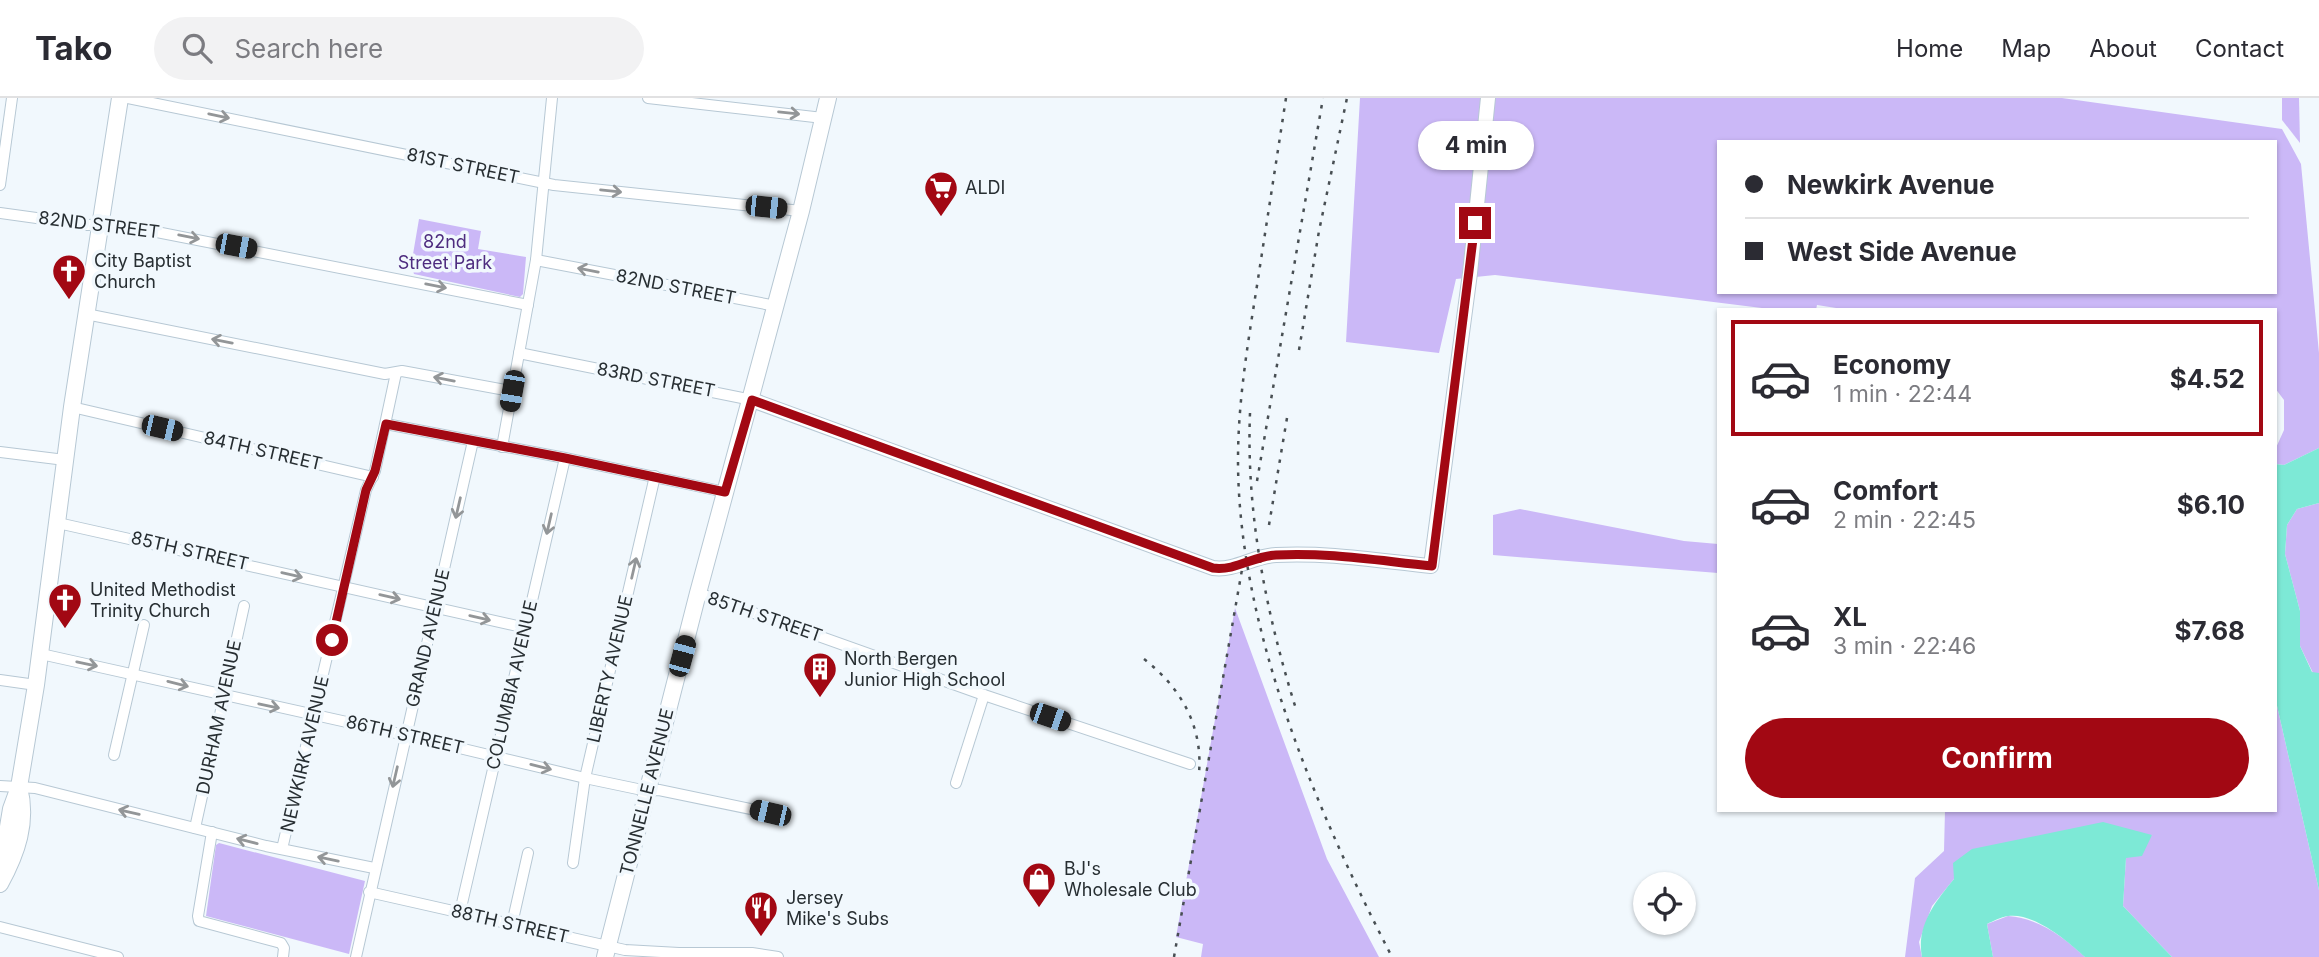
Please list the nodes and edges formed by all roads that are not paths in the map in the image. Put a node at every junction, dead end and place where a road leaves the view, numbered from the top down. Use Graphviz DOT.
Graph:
graph roads {
  1 [pos="12,98"];
  2 [pos="120,98"];
  3 [pos="128,98"];
  4 [pos="552,98"];
  5 [pos="648,98"];
  6 [pos="828,98"];
  7 [pos="1488,98"];
  8 [pos="823,118"];
  9 [pos="544,183"];
  10 [pos="0,185"];
  11 [pos="801,211"];
  12 [pos="0,214"];
  13 [pos="101,224"];
  14 [pos="536,260"];
  15 [pos="528,305"];
  16 [pos="776,306"];
  17 [pos="86,314"];
  18 [pos="519,353"];
  19 [pos="396,373"];
  20 [pos="512,391"];
  21 [pos="752,400"];
  22 [pos="72,407"];
  23 [pos="386,424"];
  24 [pos="473,442"];
  25 [pos="502,447"];
  26 [pos="0,452"];
  27 [pos="565,458"];
  28 [pos="65,460"];
  29 [pos="655,476"];
  30 [pos="373,477"];
  31 [pos="725,492"];
  32 [pos="58,523"];
  33 [pos="344,587"];
  34 [pos="698,593"];
  35 [pos="244,606"];
  36 [pos="435,607"];
  37 [pos="144,625"];
  38 [pos="526,628"];
  39 [pos="41,654"];
  40 [pos="133,673"];
  41 [pos="0,680"];
  42 [pos="36,685"];
  43 [pos="224,695"];
  44 [pos="984,695"];
  45 [pos="315,716"];
  46 [pos="405,735"];
  47 [pos="114,755"];
  48 [pos="496,756"];
  49 [pos="1190,764"];
  50 [pos="585,778"];
  51 [pos="956,783"];
  52 [pos="0,786"];
  53 [pos="19,787"];
  54 [pos="647,791"];
  55 [pos="770,813"];
  56 [pos="195,828"];
  57 [pos="212,832"];
  58 [pos="282,849"];
  59 [pos="528,853"];
  60 [pos="2,858"];
  61 [pos="573,863"];
  62 [pos="374,868"];
  63 [pos="0,885"];
  64 [pos="369,892"];
  65 [pos="460,912"];
  66 [pos="512,924"];
  67 [pos="0,927"];
  68 [pos="607,952"];
  69 [pos="118,957"];
  70 [pos="283,957"];
  71 [pos="356,957"];
  72 [pos="778,957"];
  1 -- 10 [label="street"];
  2 -- 13 [label="main road"];
  3 -- 9 [label="street, 81ST STREET, one-way"];
  4 -- 9 [label="street"];
  5 -- 8 [label="street, one-way"];
  6 -- 8 [label="main road, TONNELLE AVENUE"];
  7 -- 21 [label="street, 83RD STREET"];
  8 -- 11 [label="main road, TONNELLE AVENUE"];
  9 -- 11 [label="street, 81ST STREET, one-way"];
  9 -- 14 [label="street"];
  11 -- 16 [label="main road, TONNELLE AVENUE"];
  12 -- 13 [label="street, 82ND STREET"];
  13 -- 15 [label="street, 82ND STREET, one-way"];
  13 -- 17 [label="main road"];
  14 -- 15 [label="street"];
  16 -- 14 [label="street, 82ND STREET, one-way"];
  15 -- 18 [label="street"];
  16 -- 21 [label="main road, TONNELLE AVENUE"];
  19 -- 17 [label="street, one-way"];
  17 -- 22 [label="main road"];
  18 -- 20 [label="street"];
  18 -- 21 [label="street, 83RD STREET"];
  20 -- 19 [label="street, one-way"];
  19 -- 23 [label="street, NEWKIRK AVENUE"];
  20 -- 25 [label="street"];
  21 -- 31 [label="main road, TONNELLE AVENUE"];
  22 -- 28 [label="main road"];
  22 -- 30 [label="street, 84TH STREET"];
  23 -- 24 [label="street"];
  23 -- 30 [label="street, NEWKIRK AVENUE"];
  24 -- 25 [label="street"];
  24 -- 36 [label="street, GRAND AVENUE, one-way"];
  25 -- 27 [label="street"];
  26 -- 28 [label="street"];
  27 -- 29 [label="street"];
  27 -- 38 [label="street, COLUMBIA AVENUE, one-way"];
  28 -- 32 [label="main road"];
  29 -- 31 [label="street"];
  50 -- 29 [label="street, LIBERTY AVENUE, one-way"];
  30 -- 33 [label="street, NEWKIRK AVENUE"];
  31 -- 34 [label="main road, TONNELLE AVENUE"];
  32 -- 33 [label="street, 85TH STREET, one-way"];
  32 -- 39 [label="main road"];
  33 -- 36 [label="street, 85TH STREET, one-way"];
  33 -- 45 [label="street, NEWKIRK AVENUE"];
  34 -- 44 [label="street, 85TH STREET"];
  34 -- 54 [label="main road, TONNELLE AVENUE"];
  35 -- 43 [label="street, DURHAM AVENUE"];
  36 -- 38 [label="street, 85TH STREET, one-way"];
  36 -- 46 [label="street, GRAND AVENUE"];
  37 -- 40 [label="street"];
  38 -- 48 [label="street, COLUMBIA AVENUE"];
  39 -- 40 [label="street, 86TH STREET, one-way"];
  39 -- 42 [label="main road"];
  40 -- 43 [label="street, 86TH STREET, one-way"];
  40 -- 47 [label="street"];
  41 -- 42 [label="street"];
  42 -- 53 [label="main road"];
  43 -- 45 [label="street, 86TH STREET, one-way"];
  43 -- 56 [label="street, DURHAM AVENUE"];
  44 -- 49 [label="street, 85TH STREET"];
  44 -- 51 [label="street"];
  45 -- 46 [label="street, 86TH STREET"];
  45 -- 58 [label="street, NEWKIRK AVENUE"];
  46 -- 48 [label="street, 86TH STREET"];
  46 -- 62 [label="street, GRAND AVENUE, one-way"];
  48 -- 50 [label="street, 86TH STREET, one-way"];
  48 -- 65 [label="street, COLUMBIA AVENUE"];
  50 -- 54 [label="street, 86TH STREET"];
  50 -- 61 [label="street, LIBERTY AVENUE"];
  52 -- 53 [label="street"];
  56 -- 53 [label="street, one-way"];
  53 -- 60 [label="main road"];
  53 -- 63 [label="main road"];
  54 -- 55 [label="street, 86TH STREET"];
  54 -- 68 [label="main road, TONNELLE AVENUE"];
  56 -- 57 [label="street"];
  58 -- 57 [label="street, one-way"];
  57 -- 70 [label="street"];
  62 -- 58 [label="street, one-way"];
  59 -- 66 [label="street"];
  60 -- 63 [label="street"];
  62 -- 64 [label="street, GRAND AVENUE"];
  64 -- 65 [label="street, 88TH STREET"];
  64 -- 71 [label="street, GRAND AVENUE"];
  65 -- 66 [label="street, 88TH STREET"];
  66 -- 68 [label="street, 88TH STREET"];
  67 -- 69 [label="street"];
  68 -- 72 [label="street, 88TH STREET"];
}
